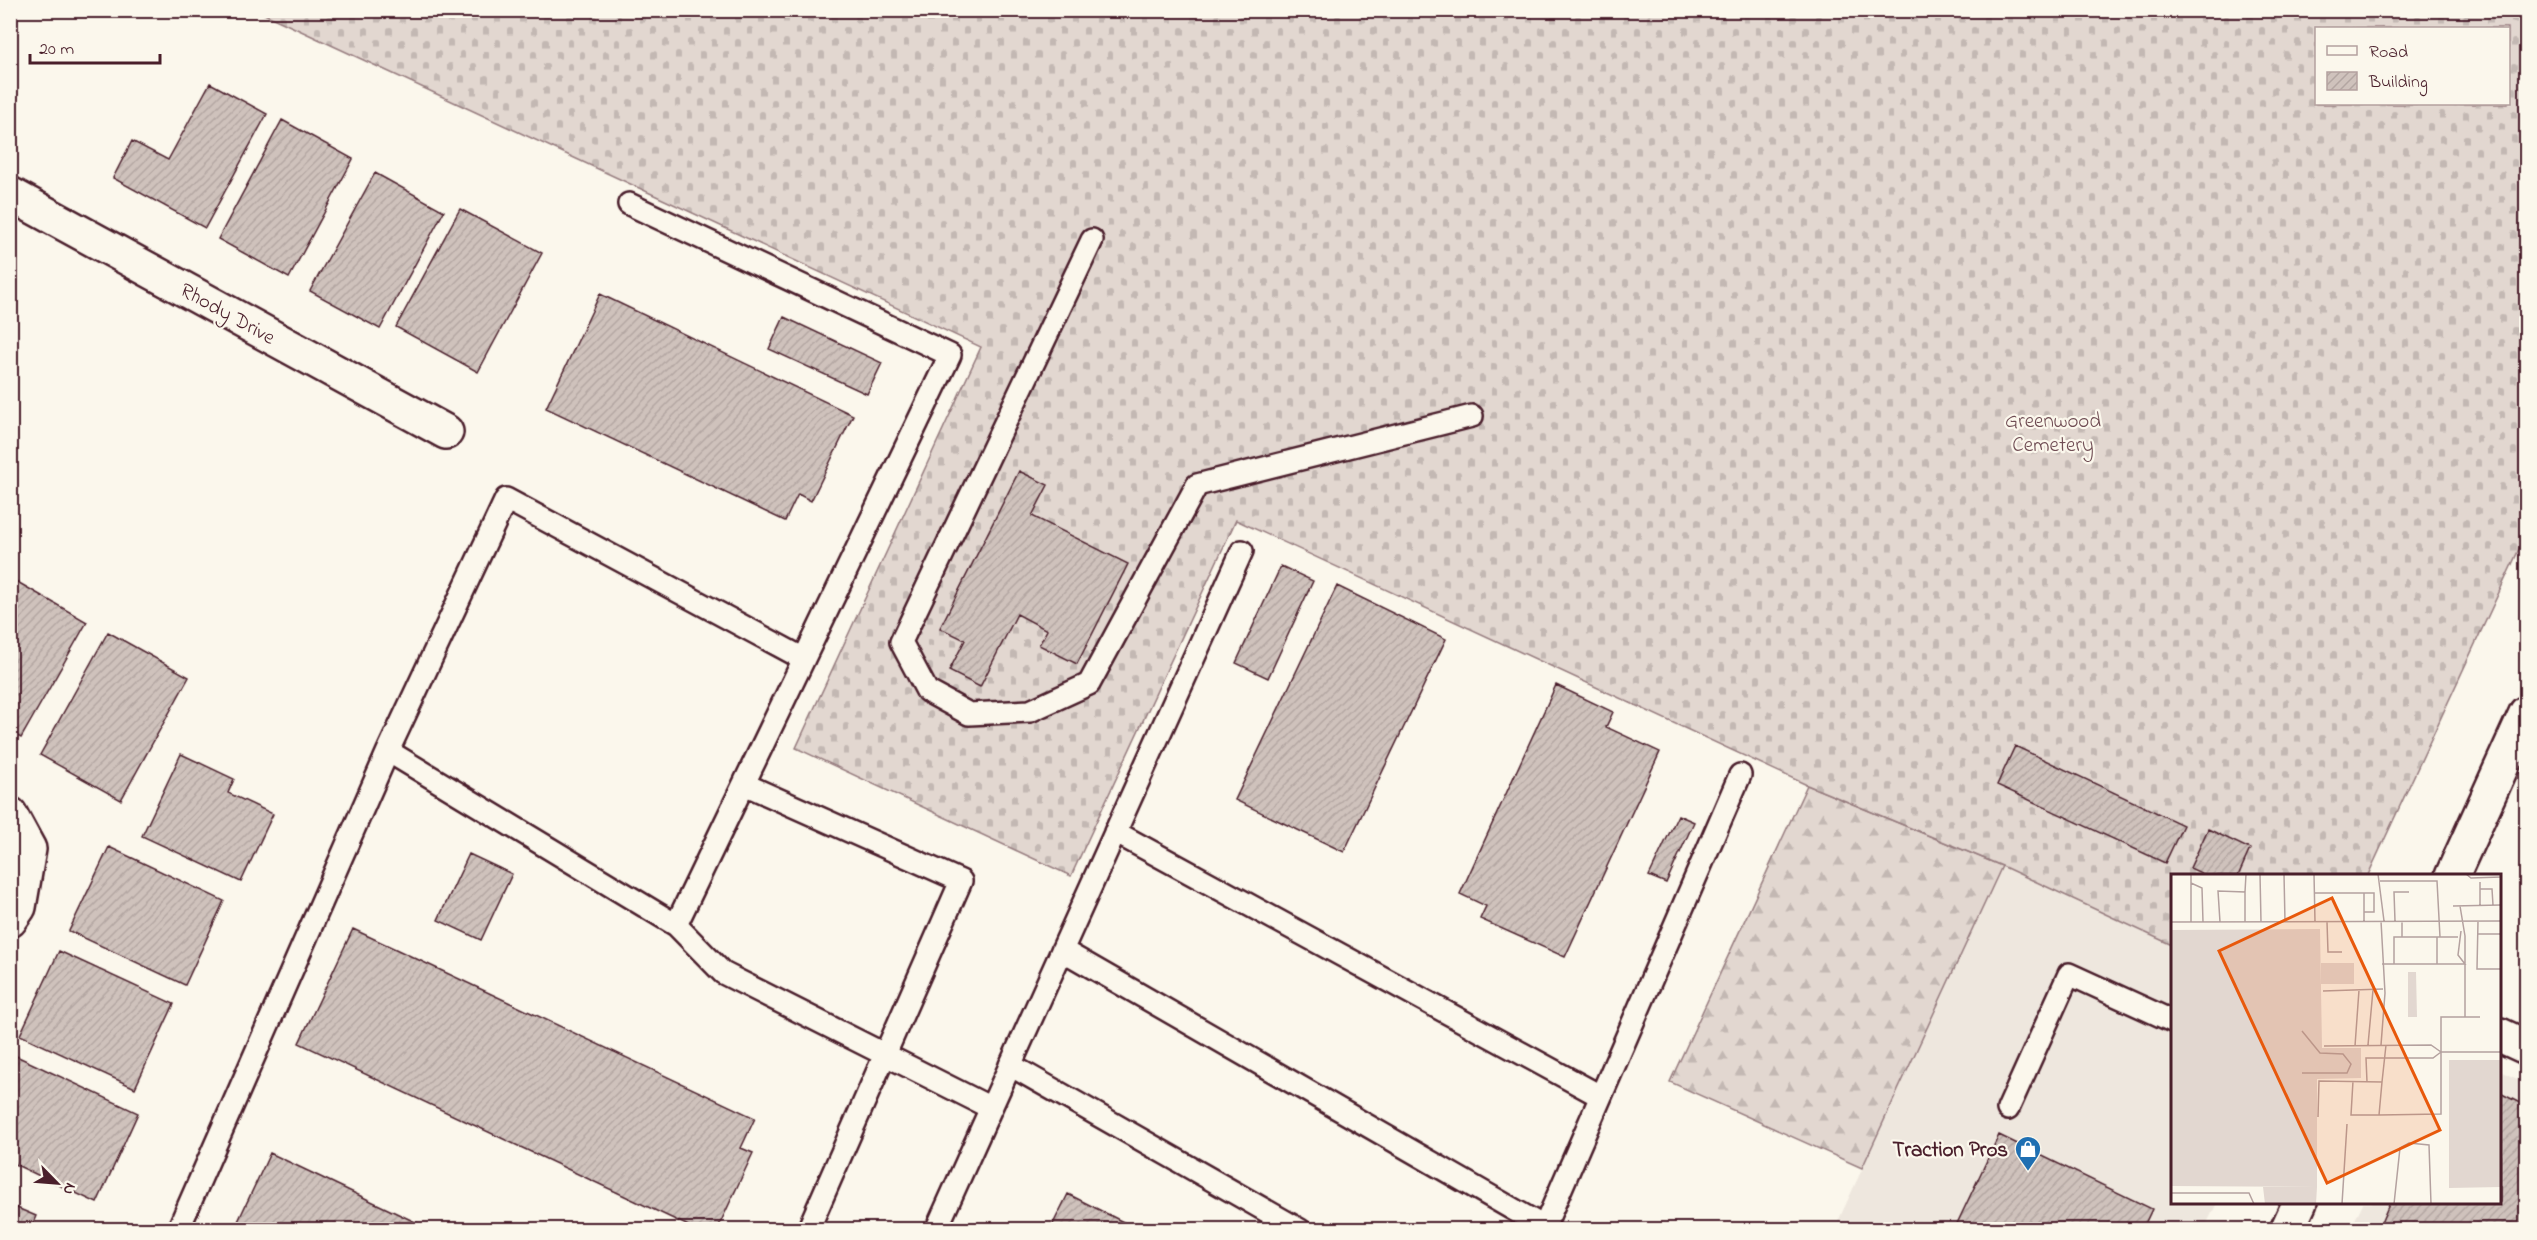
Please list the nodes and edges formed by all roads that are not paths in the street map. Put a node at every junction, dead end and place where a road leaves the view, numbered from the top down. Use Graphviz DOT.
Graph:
graph roads {
  1 [pos="10,194"];
  2 [pos="629,204"];
  3 [pos="1092,240"];
  4 [pos="1472,416"];
  5 [pos="446,432"];
  6 [pos="1242,551"];
  7 [pos="804,659"];
  8 [pos="2526,717"];
  9 [pos="388,751"];
  10 [pos="1740,775"];
  11 [pos="744,784"];
  12 [pos="10,814"];
  13 [pos="1115,832"];
  14 [pos="2453,874"];
  15 [pos="10,920"];
  16 [pos="676,925"];
  17 [pos="1062,950"];
  18 [pos="2171,1021"];
  19 [pos="2501,1036"];
  20 [pos="2526,1047"];
  21 [pos="883,1053"];
  22 [pos="1011,1065"];
  23 [pos="1600,1096"];
  24 [pos="991,1108"];
  25 [pos="2008,1109"];
  26 [pos="2300,1204"];
  27 [pos="1544,1228"];
  28 [pos="178,1230"];
  29 [pos="808,1230"];
  30 [pos="936,1230"];
  31 [pos="1299,1230"];
  32 [pos="2287,1230"];
  1 -- 5 [label="street, Rhody Drive"];
  2 -- 7 [label="lane"];
  3 -- 4 [label="lane"];
  6 -- 13 [label="lane"];
  7 -- 9 [label="lane"];
  7 -- 11 [label="lane"];
  8 -- 14 [label="street"];
  9 -- 16 [label="lane"];
  9 -- 28 [label="lane"];
  10 -- 23 [label="lane"];
  11 -- 16 [label="lane"];
  11 -- 21 [label="lane"];
  12 -- 15 [label="street"];
  13 -- 17 [label="lane"];
  13 -- 23 [label="lane"];
  16 -- 21 [label="lane"];
  17 -- 22 [label="lane"];
  17 -- 27 [label="lane"];
  18 -- 25 [label="lane"];
  19 -- 20 [label="street"];
  21 -- 24 [label="lane"];
  21 -- 29 [label="lane"];
  22 -- 24 [label="lane"];
  22 -- 31 [label="lane"];
  23 -- 27 [label="lane"];
  24 -- 30 [label="lane"];
  26 -- 32 [label="street"];
}
